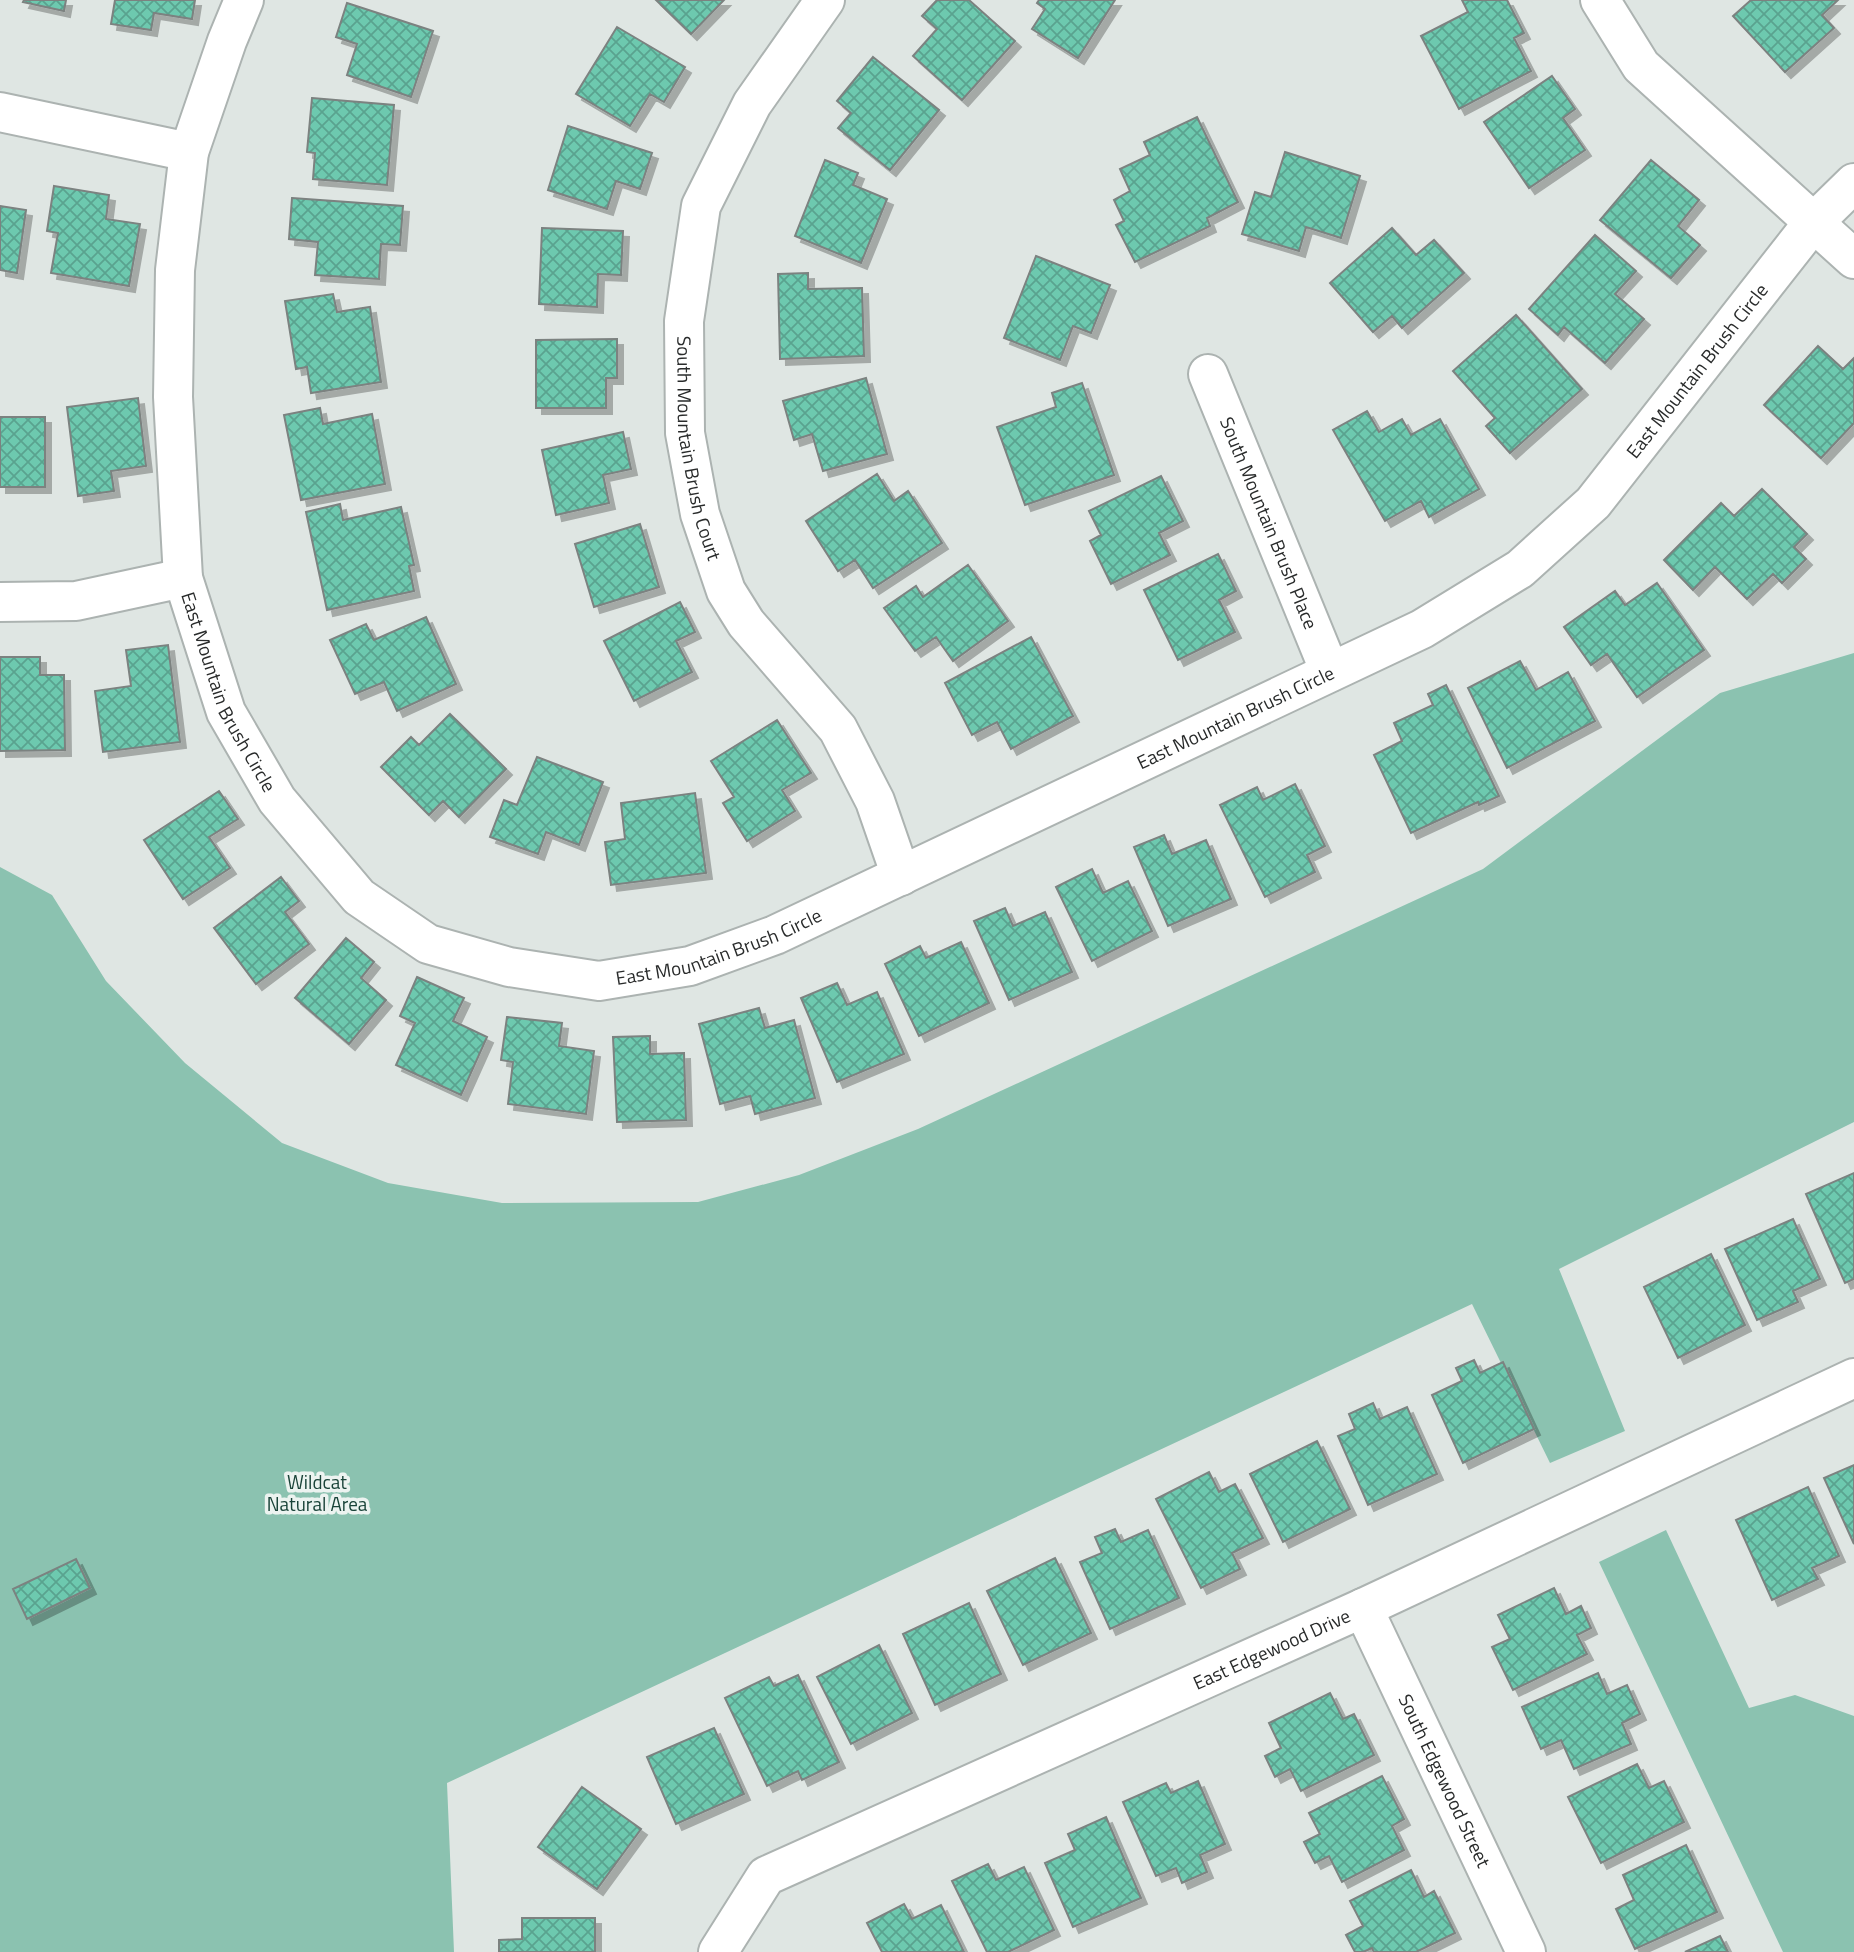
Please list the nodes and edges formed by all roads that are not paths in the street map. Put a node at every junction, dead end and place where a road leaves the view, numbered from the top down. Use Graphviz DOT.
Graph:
graph roads {
  1 [pos="244,0"];
  2 [pos="825,0"];
  3 [pos="1600,0"];
  4 [pos="0,112"];
  5 [pos="189,152"];
  6 [pos="1854,183"];
  7 [pos="1812,224"];
  8 [pos="1854,260"];
  9 [pos="1208,374"];
  10 [pos="183,578"];
  11 [pos="0,601"];
  12 [pos="1330,672"];
  13 [pos="901,876"];
  14 [pos="1854,1378"];
  15 [pos="1363,1608"];
  16 [pos="718,1952"];
  17 [pos="1527,1952"];
  1 -- 5 [label="street, East Mountain Brush Circle"];
  2 -- 13 [label="street, South Mountain Brush Court"];
  3 -- 7 [label="street"];
  4 -- 5 [label="street"];
  5 -- 10 [label="street, East Mountain Brush Circle"];
  6 -- 7 [label="street, East Mountain Brush Circle"];
  7 -- 8 [label="street"];
  7 -- 12 [label="street, East Mountain Brush Circle"];
  9 -- 12 [label="street, South Mountain Brush Place"];
  10 -- 11 [label="street"];
  10 -- 13 [label="street, East Mountain Brush Circle"];
  12 -- 13 [label="street, East Mountain Brush Circle"];
  14 -- 15 [label="street, East Edgewood Drive"];
  15 -- 16 [label="street, East Edgewood Drive"];
  15 -- 17 [label="street, South Edgewood Street"];
}
